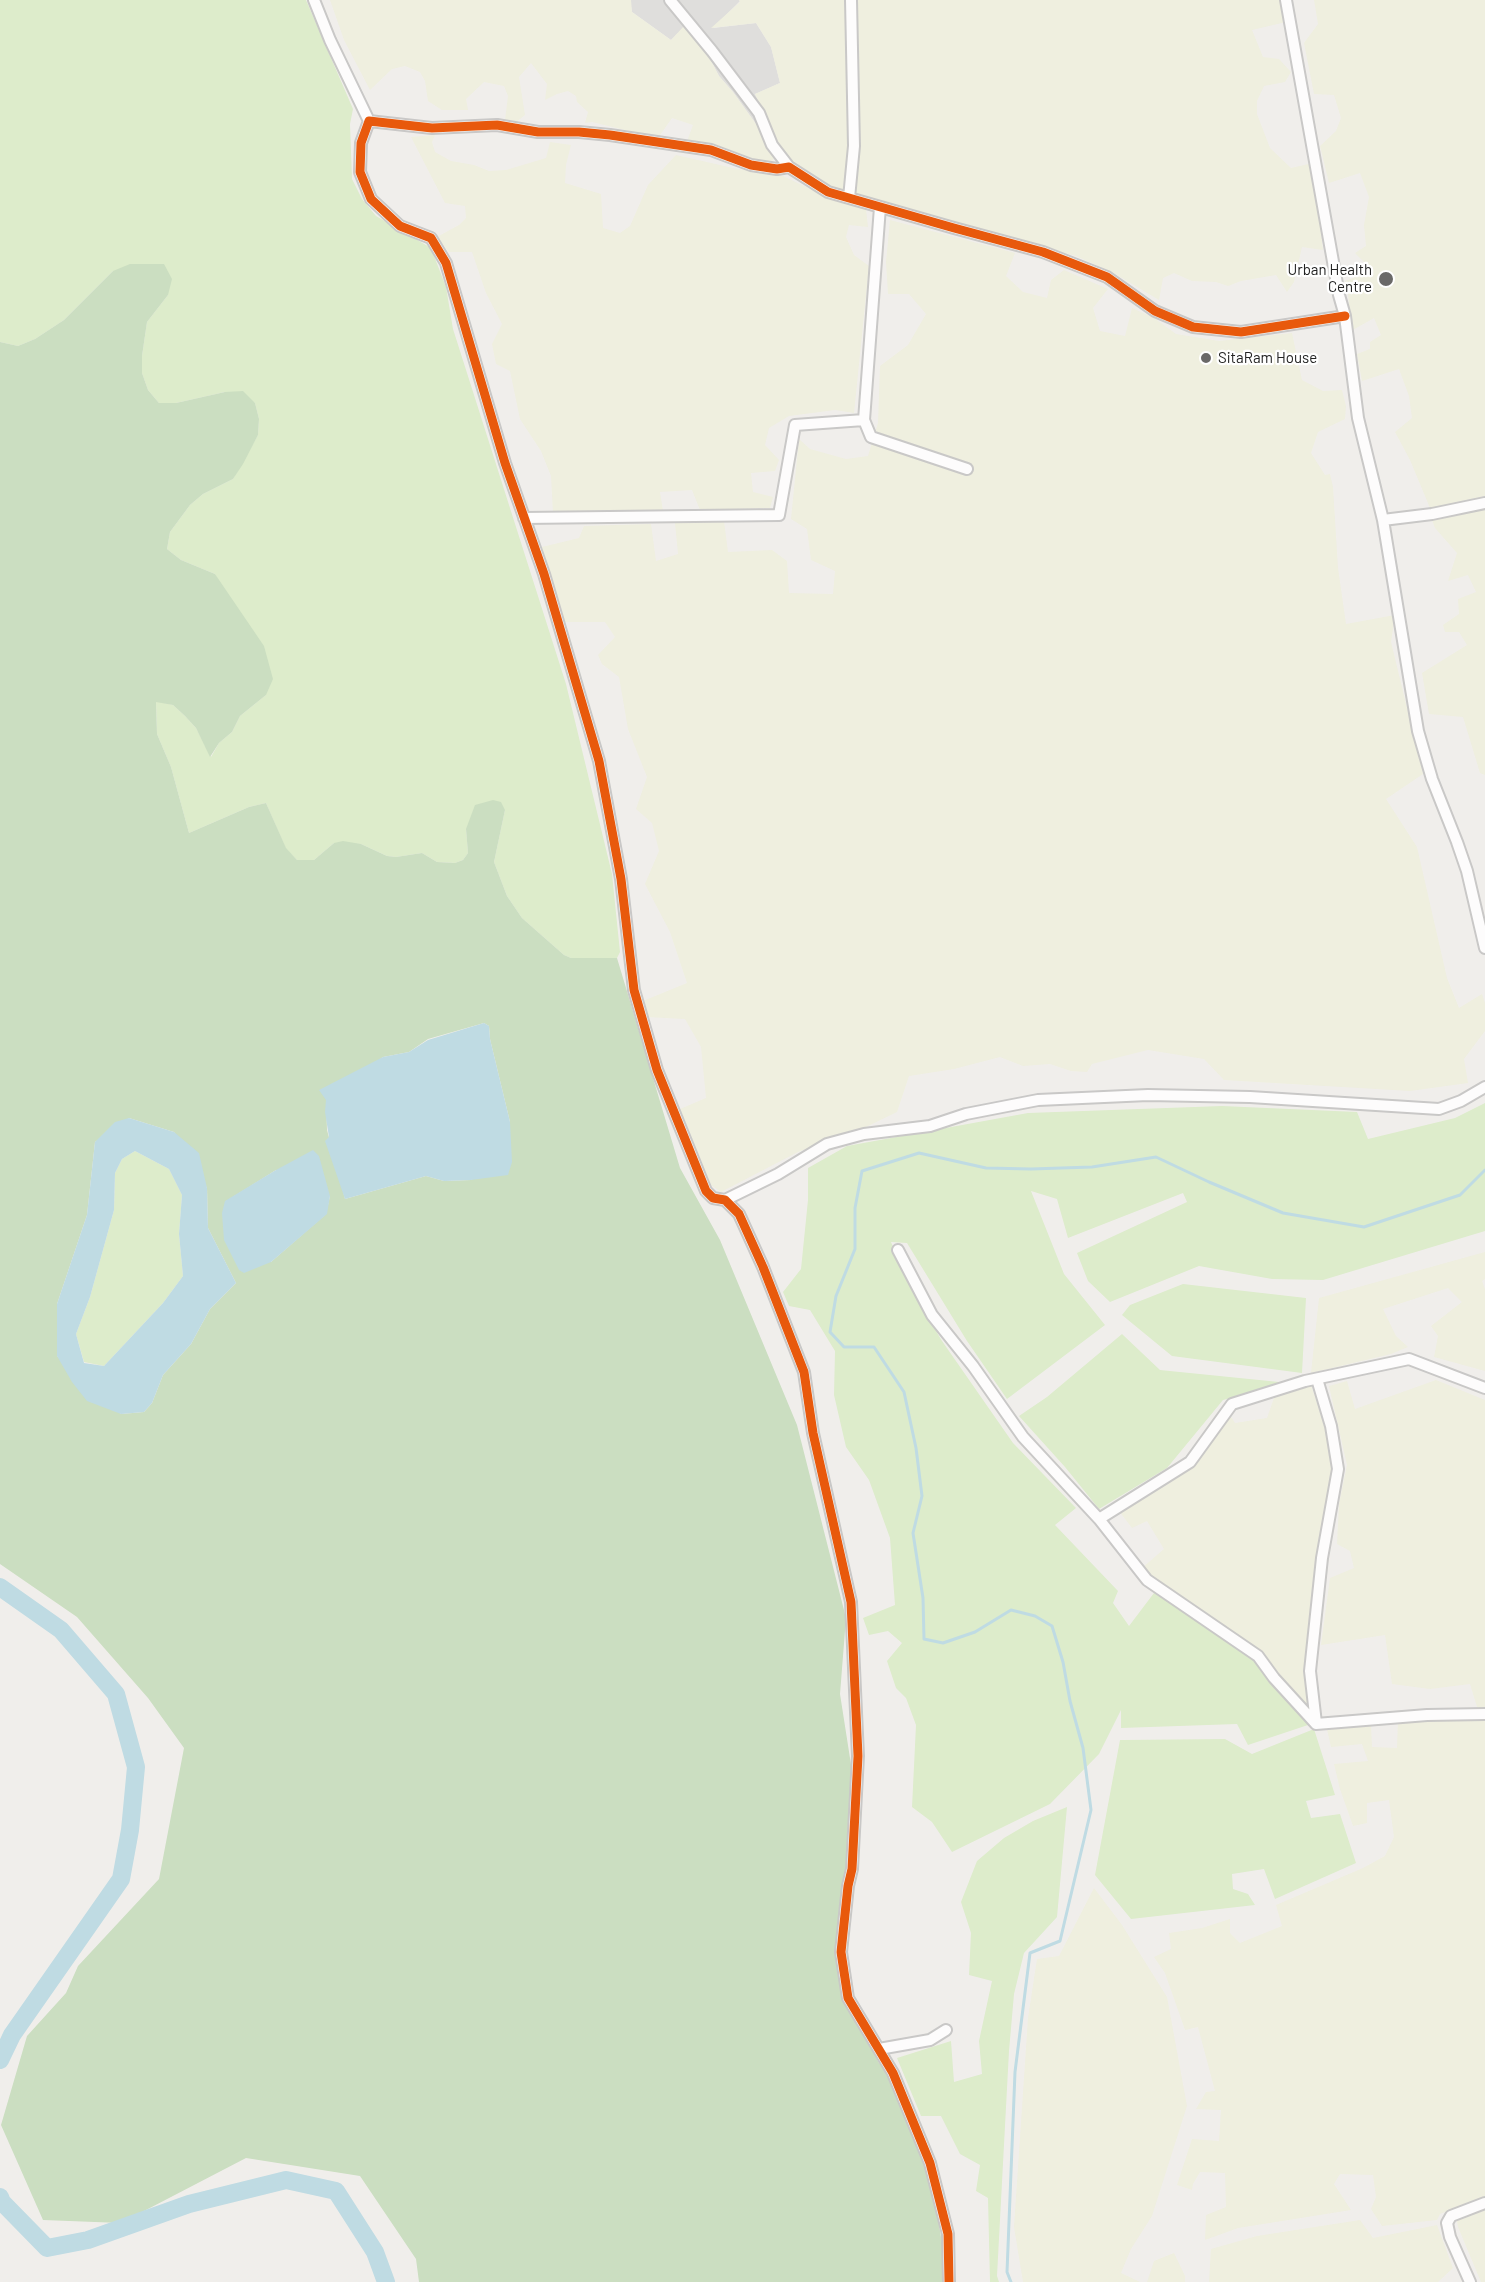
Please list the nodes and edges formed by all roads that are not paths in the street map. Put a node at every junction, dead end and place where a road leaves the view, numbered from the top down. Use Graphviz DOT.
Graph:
graph roads {
  1 [pos="314,0"];
  2 [pos="670,0"];
  3 [pos="851,0"];
  4 [pos="1286,0"];
  5 [pos="369,121"];
  6 [pos="789,167"];
  7 [pos="849,198"];
  8 [pos="880,207"];
  9 [pos="1345,316"];
  10 [pos="864,420"];
  11 [pos="966,469"];
  12 [pos="1485,503"];
  13 [pos="524,518"];
  14 [pos="1383,520"];
  15 [pos="1485,948"];
  16 [pos="1485,1087"];
  17 [pos="725,1200"];
  18 [pos="898,1250"];
  19 [pos="1317,1379"];
  20 [pos="1485,1388"];
  21 [pos="1099,1519"];
  22 [pos="1485,1714"];
  23 [pos="1316,1724"];
  24 [pos="946,2030"];
  25 [pos="879,2049"];
  26 [pos="1485,2203"];
  27 [pos="949,2282"];
  28 [pos="1470,2282"];
  1 -- 5 [label="street"];
  2 -- 6 [label="street"];
  3 -- 7 [label="street"];
  4 -- 9 [label="street"];
  5 -- 6 [label="street"];
  5 -- 13 [label="street"];
  6 -- 7 [label="street"];
  7 -- 8 [label="street"];
  8 -- 9 [label="street"];
  8 -- 10 [label="street"];
  9 -- 14 [label="street"];
  10 -- 11 [label="street"];
  10 -- 13 [label="street"];
  12 -- 14 [label="street"];
  13 -- 17 [label="street"];
  14 -- 15 [label="street"];
  16 -- 17 [label="street"];
  17 -- 25 [label="street"];
  18 -- 21 [label="street"];
  19 -- 20 [label="street"];
  19 -- 21 [label="street"];
  19 -- 23 [label="street"];
  21 -- 23 [label="street"];
  22 -- 23 [label="street"];
  24 -- 25 [label="street"];
  25 -- 27 [label="street"];
  26 -- 28 [label="street"];
}
